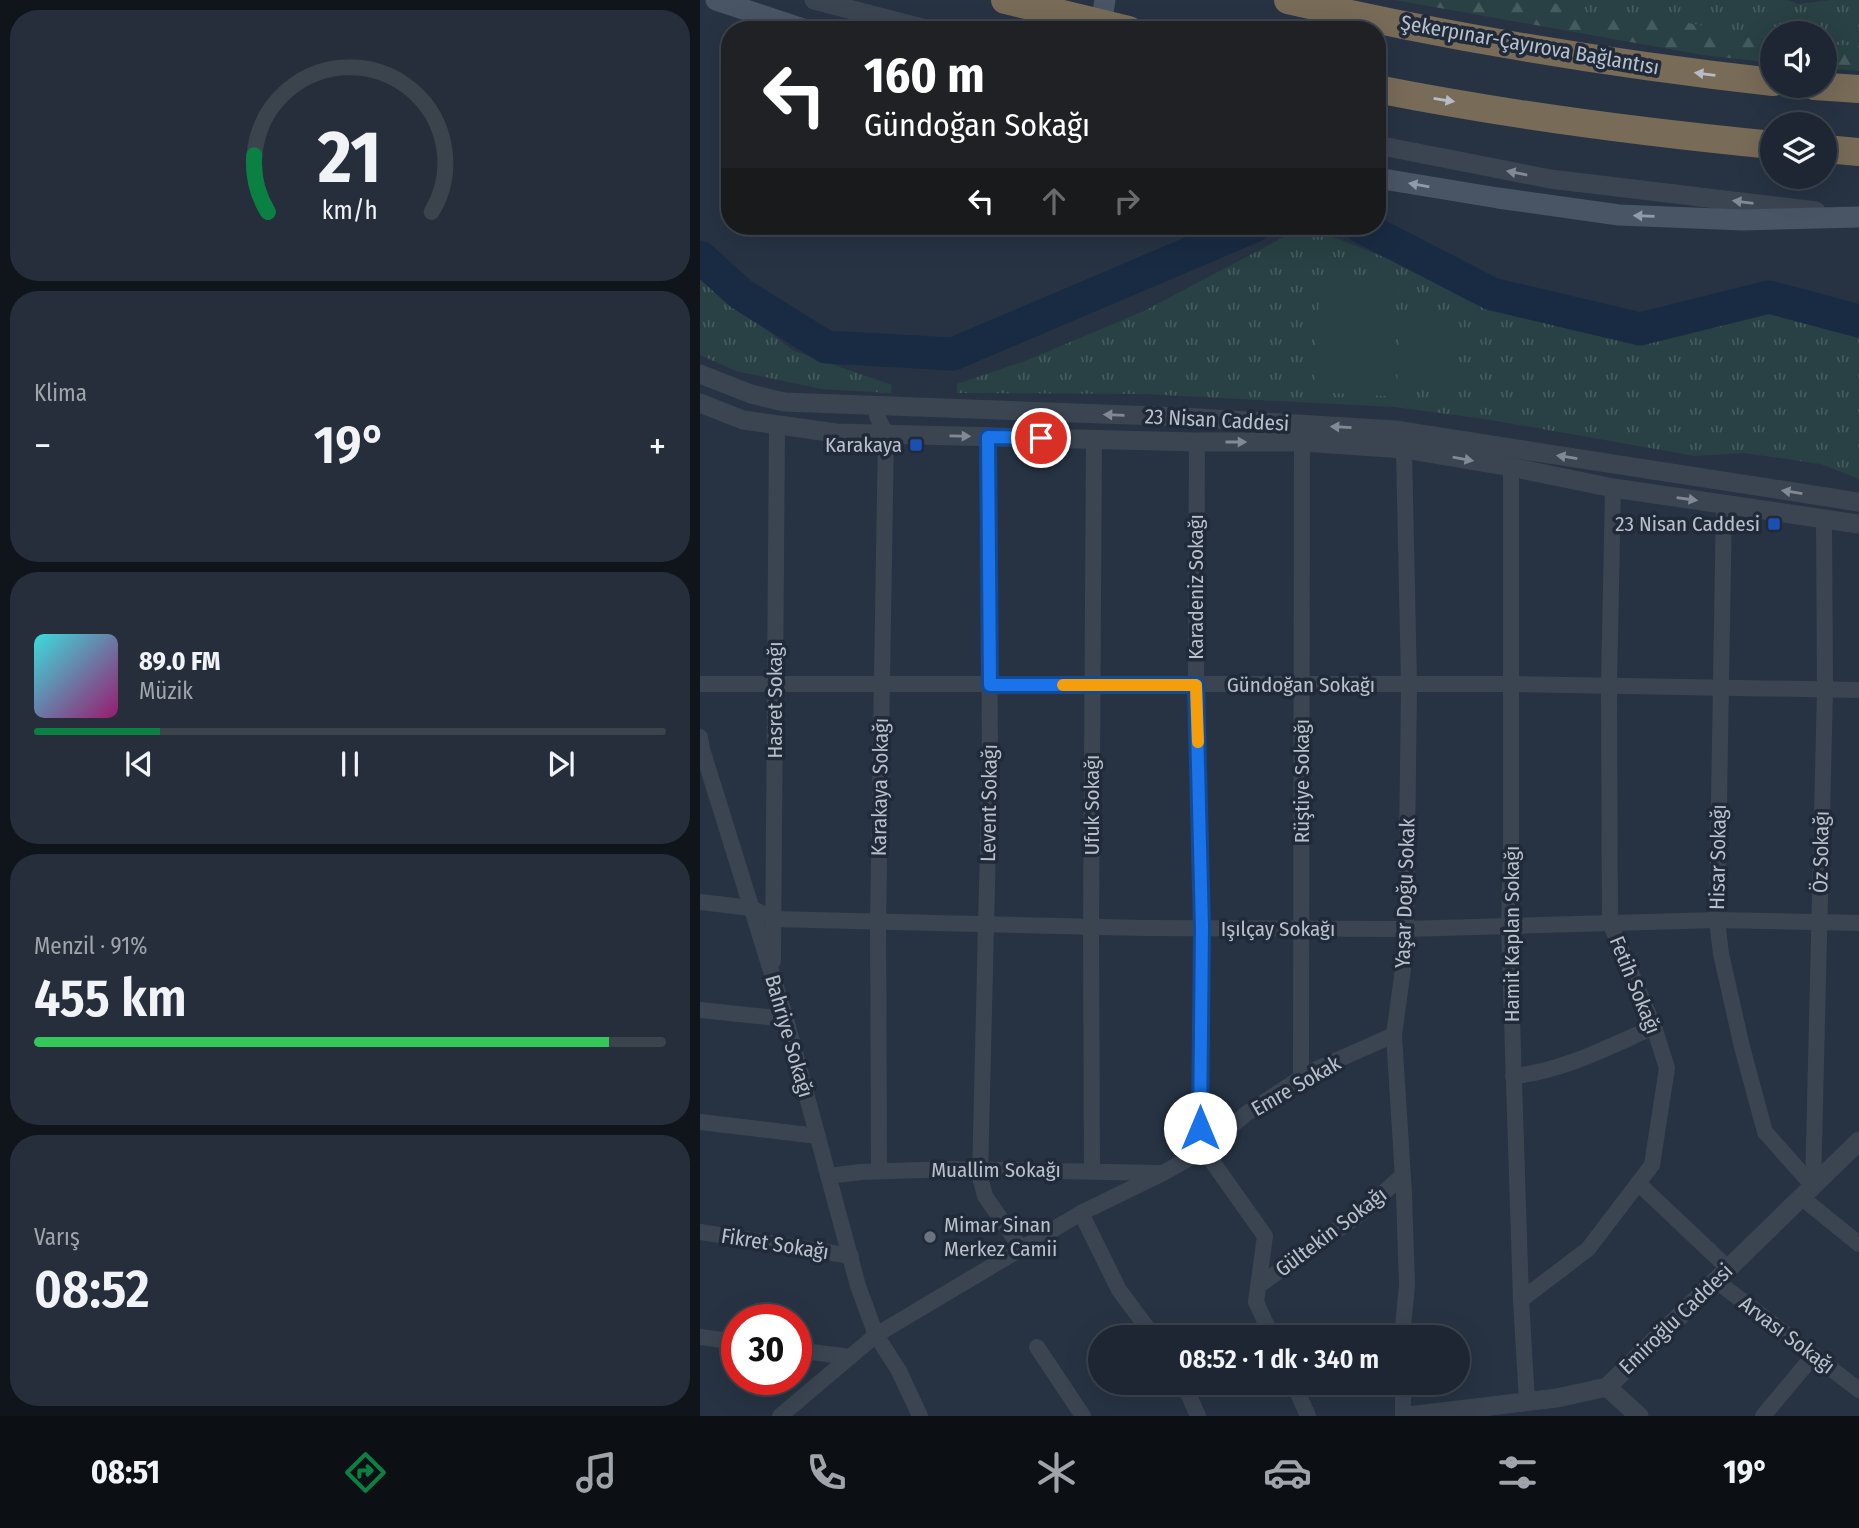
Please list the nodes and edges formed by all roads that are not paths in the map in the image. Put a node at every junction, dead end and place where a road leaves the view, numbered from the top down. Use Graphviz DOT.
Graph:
graph roads {
  1 [pos="716,0"];
  2 [pos="814,0"];
  3 [pos="1005,0"];
  4 [pos="1081,0"];
  5 [pos="1105,0"];
  6 [pos="1288,0"];
  7 [pos="779,21"];
  8 [pos="895,21"];
  9 [pos="1077,21"];
  10 [pos="1092,21"];
  11 [pos="1102,21"];
  12 [pos="1760,81"];
  13 [pos="1837,88"];
  14 [pos="1859,89"];
  15 [pos="1386,91"];
  16 [pos="1760,144"];
  17 [pos="1386,147"];
  18 [pos="1837,150"];
  19 [pos="1859,152"];
  20 [pos="1386,179"];
  21 [pos="1859,217"];
  22 [pos="700,374"];
  23 [pos="700,403"];
  24 [pos="877,406"];
  25 [pos="777,425"];
  26 [pos="886,434"];
  27 [pos="988,437"];
  28 [pos="1094,439"];
  29 [pos="1197,442"];
  30 [pos="1302,442"];
  31 [pos="1404,449"];
  32 [pos="1511,467"];
  33 [pos="1612,488"];
  34 [pos="1859,502"];
  35 [pos="1724,504"];
  36 [pos="1825,519"];
  37 [pos="1859,524"];
  38 [pos="700,684"];
  39 [pos="775,684"];
  40 [pos="881,684"];
  41 [pos="1511,684"];
  42 [pos="990,685"];
  43 [pos="1092,685"];
  44 [pos="1196,685"];
  45 [pos="1302,685"];
  46 [pos="1409,685"];
  47 [pos="1609,686"];
  48 [pos="1721,688"];
  49 [pos="1825,690"];
  50 [pos="1859,690"];
  51 [pos="700,737"];
  52 [pos="708,793"];
  53 [pos="700,902"];
  54 [pos="751,908"];
  55 [pos="773,919"];
  56 [pos="1717,920"];
  57 [pos="878,921"];
  58 [pos="1819,922"];
  59 [pos="1609,923"];
  60 [pos="1859,923"];
  61 [pos="987,924"];
  62 [pos="1509,926"];
  63 [pos="1091,927"];
  64 [pos="1202,928"];
  65 [pos="1301,929"];
  66 [pos="1406,929"];
  67 [pos="773,976"];
  68 [pos="700,1010"];
  69 [pos="786,1019"];
  70 [pos="1654,1027"];
  71 [pos="1394,1035"];
  72 [pos="1513,1076"];
  73 [pos="1301,1077"];
  74 [pos="700,1122"];
  75 [pos="818,1136"];
  76 [pos="1859,1141"];
  77 [pos="1204,1150"];
  78 [pos="981,1170"];
  79 [pos="879,1171"];
  80 [pos="1092,1171"];
  81 [pos="1163,1173"];
  82 [pos="828,1175"];
  83 [pos="1402,1176"];
  84 [pos="1638,1184"];
  85 [pos="1807,1191"];
  86 [pos="1080,1213"];
  87 [pos="700,1232"];
  88 [pos="1859,1244"];
  89 [pos="1021,1248"];
  90 [pos="851,1256"];
  91 [pos="1722,1274"];
  92 [pos="1258,1286"];
  93 [pos="1521,1300"];
  94 [pos="1145,1325"];
  95 [pos="1267,1325"];
  96 [pos="1403,1325"];
  97 [pos="876,1335"];
  98 [pos="700,1337"];
  99 [pos="721,1340"];
  100 [pos="1037,1347"];
  101 [pos="812,1352"];
  102 [pos="1814,1355"];
  103 [pos="850,1357"];
  104 [pos="1607,1387"];
  105 [pos="1859,1390"];
  106 [pos="1189,1395"];
  107 [pos="1299,1395"];
  108 [pos="1404,1395"];
  109 [pos="1527,1401"];
  110 [pos="1629,1413"];
  111 [pos="780,1416"];
  112 [pos="920,1416"];
  113 [pos="1083,1416"];
  114 [pos="1198,1416"];
  115 [pos="1308,1416"];
  116 [pos="1405,1416"];
  117 [pos="1763,1416"];
  1 -- 7 [label="main road"];
  2 -- 8 [label="street"];
  3 -- 10 [label="highway"];
  4 -- 9 [label="main road"];
  5 -- 11 [label="main road"];
  12 -- 6 [label="highway, Şekerpınar-Çayırova Bağlantısı, one-way"];
  13 -- 14 [label="highway"];
  15 -- 16 [label="highway, one-way"];
  21 -- 17 [label="street, one-way"];
  18 -- 19 [label="highway"];
  21 -- 20 [label="main road, one-way"];
  22 -- 24 [label="street, 23 Nisan Caddesi"];
  23 -- 25 [label="street, 23 Nisan Caddesi"];
  24 -- 26 [label="street, Karakaya Sokağı"];
  34 -- 24 [label="street, 23 Nisan Caddesi, one-way"];
  25 -- 26 [label="street, 23 Nisan Caddesi"];
  25 -- 39 [label="street, Hasret Sokağı"];
  26 -- 27 [label="street, 23 Nisan Caddesi, one-way"];
  26 -- 40 [label="street, Karakaya Sokağı"];
  27 -- 28 [label="street, 23 Nisan Caddesi"];
  27 -- 42 [label="street, Levent Sokağı"];
  28 -- 29 [label="street, 23 Nisan Caddesi"];
  28 -- 43 [label="street, Ufuk Sokağı"];
  29 -- 30 [label="street, 23 Nisan Caddesi, one-way"];
  29 -- 44 [label="street, Karadeniz Sokağı"];
  30 -- 31 [label="street, 23 Nisan Caddesi"];
  30 -- 45 [label="street, Rüştiye Sokağı"];
  31 -- 32 [label="street, 23 Nisan Caddesi, one-way"];
  31 -- 46 [label="street, Yaşar Doğu Sokak"];
  32 -- 33 [label="street, 23 Nisan Caddesi"];
  32 -- 41 [label="street, Hamit Kaplan Sokağı"];
  33 -- 35 [label="street, 23 Nisan Caddesi, one-way"];
  33 -- 47 [label="street, Fetih Sokağı"];
  35 -- 36 [label="street, 23 Nisan Caddesi"];
  35 -- 48 [label="street, Hisar Sokağı"];
  36 -- 37 [label="street, 23 Nisan Caddesi"];
  36 -- 49 [label="street, Öz Sokağı"];
  38 -- 39 [label="street, Gündoğan Sokağı"];
  39 -- 40 [label="street, Gündoğan Sokağı"];
  39 -- 55 [label="street, Hasret Sokağı"];
  40 -- 42 [label="street, Gündoğan Sokağı"];
  40 -- 57 [label="street, Karakaya Sokağı"];
  41 -- 46 [label="street, Gündoğan Sokağı"];
  41 -- 47 [label="street, Gündoğan Sokağı"];
  41 -- 62 [label="street, Hamit Kaplan Sokağı"];
  42 -- 43 [label="street, Gündoğan Sokağı"];
  42 -- 61 [label="street, Levent Sokağı"];
  43 -- 44 [label="street, Gündoğan Sokağı"];
  43 -- 63 [label="street, Ufuk Sokağı"];
  44 -- 45 [label="street, Gündoğan Sokağı"];
  44 -- 64 [label="street, Karadeniz Sokağı"];
  45 -- 46 [label="street, Gündoğan Sokağı"];
  45 -- 65 [label="street, Rüştiye Sokağı"];
  46 -- 66 [label="street, Yaşar Doğu Sokak"];
  47 -- 48 [label="street, Gündoğan Sokağı"];
  47 -- 59 [label="street, Fetih Sokağı"];
  48 -- 49 [label="street, Gündoğan Sokağı"];
  48 -- 56 [label="street, Hisar Sokağı"];
  49 -- 50 [label="street, Gündoğan Sokağı"];
  49 -- 58 [label="street, Öz Sokağı"];
  51 -- 52 [label="street, Bahriye Sokağı"];
  52 -- 54 [label="street, Bahriye Sokağı"];
  53 -- 54 [label="street, Işılçay Sokağı"];
  54 -- 55 [label="street, Işılçay Sokağı"];
  54 -- 67 [label="street, Bahriye Sokağı"];
  55 -- 57 [label="street, Işılçay Sokağı"];
  55 -- 67 [label="street, Hasret Sokağı"];
  56 -- 58 [label="street, Işılçay Sokağı"];
  56 -- 59 [label="street, Işılçay Sokağı"];
  56 -- 85 [label="street, Hisar Sokağı"];
  57 -- 61 [label="street, Işılçay Sokağı"];
  57 -- 79 [label="street, Karakaya Sokağı"];
  58 -- 60 [label="street, Işılçay Sokağı"];
  58 -- 85 [label="street, Öz Sokağı"];
  59 -- 62 [label="street, Işılçay Sokağı"];
  59 -- 70 [label="street, Fetih Sokağı"];
  61 -- 63 [label="street, Işılçay Sokağı"];
  61 -- 78 [label="street, Levent Sokağı"];
  62 -- 66 [label="street, Işılçay Sokağı"];
  62 -- 72 [label="street, Hamit Kaplan Sokağı"];
  63 -- 64 [label="street, Işılçay Sokağı"];
  63 -- 80 [label="street, Ufuk Sokağı"];
  64 -- 65 [label="street, Işılçay Sokağı"];
  64 -- 77 [label="street, Karadeniz Sokağı"];
  65 -- 66 [label="street, Işılçay Sokağı"];
  65 -- 73 [label="street, Rüştiye Sokağı"];
  66 -- 71 [label="street, Yaşar Doğu Sokak"];
  67 -- 69 [label="street, Bahriye Sokağı"];
  68 -- 69 [label="street"];
  69 -- 75 [label="street, Bahriye Sokağı"];
  70 -- 72 [label="street"];
  70 -- 84 [label="street, Fetih Sokağı"];
  71 -- 73 [label="street, Emre Sokak"];
  71 -- 83 [label="street, Yaşar Doğu Sokak"];
  72 -- 93 [label="street, Hamit Kaplan Sokağı"];
  73 -- 77 [label="street, Emre Sokak"];
  74 -- 75 [label="street"];
  75 -- 82 [label="street, Bahriye Sokağı"];
  76 -- 85 [label="street, Emiroğlu Caddesi"];
  77 -- 81 [label="street, Emre Sokak"];
  77 -- 92 [label="street, Karadeniz Sokağı"];
  78 -- 79 [label="street, Muallim Sokağı"];
  78 -- 80 [label="street, Muallim Sokağı"];
  78 -- 89 [label="street, Levent Sokağı"];
  79 -- 82 [label="street, Muallim Sokağı"];
  80 -- 81 [label="street, Muallim Sokağı"];
  81 -- 86 [label="street, Emre Sokak"];
  82 -- 90 [label="street, Bahriye Sokağı"];
  83 -- 92 [label="street, Gültekin Sokağı"];
  83 -- 96 [label="street, Yaşar Doğu Sokak"];
  84 -- 91 [label="street, Arvası Sokağı"];
  84 -- 93 [label="street, Fetih Sokağı"];
  85 -- 88 [label="street, Hisar Sokağı"];
  85 -- 91 [label="street, Emiroğlu Caddesi"];
  86 -- 89 [label="street, Emre Sokak"];
  86 -- 94 [label="street"];
  87 -- 90 [label="street, Fikret Sokağı"];
  89 -- 97 [label="street, Emre Sokak"];
  90 -- 97 [label="street, Bahriye Sokağı"];
  91 -- 102 [label="street, Arvası Sokağı"];
  91 -- 104 [label="street, Emiroğlu Caddesi"];
  92 -- 95 [label="street, Karadeniz Sokağı"];
  93 -- 109 [label="street, Hamit Kaplan Sokağı"];
  97 -- 103 [label="street, Emre Sokak"];
  97 -- 112 [label="street, Bahriye Sokağı"];
  98 -- 99 [label="street"];
  100 -- 113 [label="street"];
  101 -- 103 [label="street"];
  102 -- 105 [label="street, Arvası Sokağı"];
  102 -- 117 [label="street"];
  103 -- 111 [label="street, Emre Sokak"];
  104 -- 109 [label="street, Emiroğlu Caddesi"];
  104 -- 110 [label="street"];
  106 -- 114 [label="street"];
  107 -- 115 [label="street"];
  108 -- 116 [label="street"];
  109 -- 116 [label="street, Emiroğlu Caddesi"];
}
